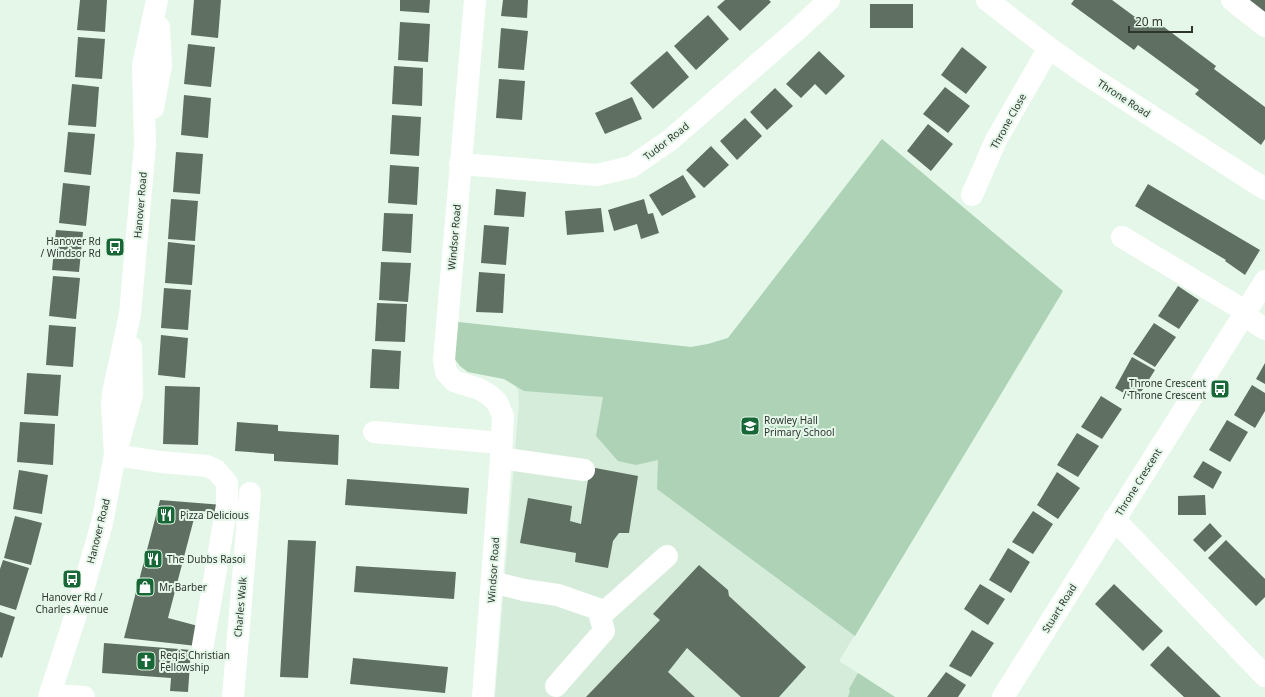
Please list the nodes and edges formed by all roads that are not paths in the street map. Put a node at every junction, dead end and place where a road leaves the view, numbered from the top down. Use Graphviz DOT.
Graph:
graph roads {
  1 [pos="157,0"];
  2 [pos="475,0"];
  3 [pos="829,0"];
  4 [pos="987,0"];
  5 [pos="1232,0"];
  6 [pos="1265,26"];
  7 [pos="1049,48"];
  8 [pos="460,164"];
  9 [pos="1265,189"];
  10 [pos="972,195"];
  11 [pos="1122,237"];
  12 [pos="1265,281"];
  13 [pos="1244,313"];
  14 [pos="1265,329"];
  15 [pos="374,432"];
  16 [pos="501,451"];
  17 [pos="115,455"];
  18 [pos="584,470"];
  19 [pos="250,493"];
  20 [pos="1114,519"];
  21 [pos="667,556"];
  22 [pos="492,582"];
  23 [pos="600,616"];
  24 [pos="203,645"];
  25 [pos="1265,676"];
  26 [pos="556,686"];
  27 [pos="50,695"];
  28 [pos="84,697"];
  29 [pos="232,697"];
  30 [pos="483,697"];
  31 [pos="1003,697"];
  1 -- 17 [label="street, Hanover Road"];
  2 -- 8 [label="street, Windsor Road"];
  3 -- 8 [label="street, Tudor Road"];
  4 -- 7 [label="street, Throne Road"];
  5 -- 6 [label="street"];
  7 -- 9 [label="street, Throne Road"];
  7 -- 10 [label="street, Throne Close"];
  8 -- 16 [label="street, Windsor Road"];
  11 -- 13 [label="street"];
  12 -- 13 [label="street, Throne Crescent"];
  13 -- 14 [label="street"];
  13 -- 20 [label="street, Throne Crescent"];
  15 -- 16 [label="street"];
  16 -- 18 [label="street"];
  16 -- 22 [label="street, Windsor Road"];
  17 -- 24 [label="street"];
  17 -- 27 [label="street, Hanover Road"];
  19 -- 29 [label="street, Charles Walk"];
  20 -- 25 [label="street, Throne Crescent"];
  20 -- 31 [label="street, Stuart Road"];
  21 -- 23 [label="street"];
  22 -- 23 [label="street"];
  22 -- 30 [label="street, Windsor Road"];
  23 -- 26 [label="street"];
  27 -- 28 [label="street"];
}
